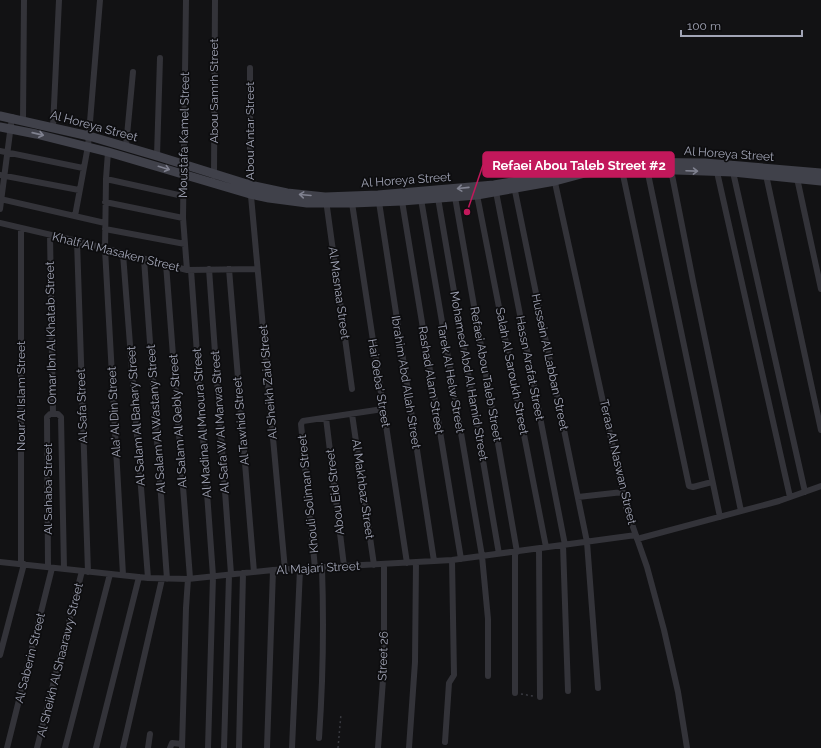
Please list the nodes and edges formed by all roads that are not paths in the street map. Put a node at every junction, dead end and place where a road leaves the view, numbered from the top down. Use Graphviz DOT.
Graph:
graph roads {
  1 [pos="24,0"];
  2 [pos="58,0"];
  3 [pos="100,0"];
  4 [pos="186,0"];
  5 [pos="215,0"];
  6 [pos="160,58"];
  7 [pos="250,68"];
  8 [pos="133,72"];
  9 [pos="0,116"];
  10 [pos="12,117"];
  11 [pos="23,120"];
  12 [pos="0,127"];
  13 [pos="53,127"];
  14 [pos="10,128"];
  15 [pos="89,136"];
  16 [pos="88,146"];
  17 [pos="126,146"];
  18 [pos="0,151"];
  19 [pos="7,152"];
  20 [pos="108,152"];
  21 [pos="157,156"];
  22 [pos="83,168"];
  23 [pos="184,169"];
  24 [pos="647,169"];
  25 [pos="622,170"];
  26 [pos="671,170"];
  27 [pos="717,172"];
  28 [pos="733,172"];
  29 [pos="821,173"];
  30 [pos="2,175"];
  31 [pos="766,175"];
  32 [pos="214,178"];
  33 [pos="554,178"];
  34 [pos="797,178"];
  35 [pos="106,179"];
  36 [pos="821,181"];
  37 [pos="514,186"];
  38 [pos="250,189"];
  39 [pos="79,190"];
  40 [pos="496,192"];
  41 [pos="477,195"];
  42 [pos="183,196"];
  43 [pos="455,197"];
  44 [pos="438,198"];
  45 [pos="1,199"];
  46 [pos="326,200"];
  47 [pos="421,200"];
  48 [pos="402,201"];
  49 [pos="106,202"];
  50 [pos="379,202"];
  51 [pos="352,204"];
  52 [pos="0,209"];
  53 [pos="75,216"];
  54 [pos="183,218"];
  55 [pos="0,223"];
  56 [pos="105,226"];
  57 [pos="21,228"];
  58 [pos="50,235"];
  59 [pos="77,241"];
  60 [pos="185,244"];
  61 [pos="105,249"];
  62 [pos="123,254"];
  63 [pos="144,259"];
  64 [pos="166,264"];
  65 [pos="229,269"];
  66 [pos="257,269"];
  67 [pos="189,270"];
  68 [pos="209,270"];
  69 [pos="821,289"];
  70 [pos="352,389"];
  71 [pos="383,409"];
  72 [pos="53,414"];
  73 [pos="352,414"];
  74 [pos="326,418"];
  75 [pos="821,430"];
  76 [pos="712,482"];
  77 [pos="821,486"];
  78 [pos="623,492"];
  79 [pos="805,492"];
  80 [pos="578,497"];
  81 [pos="790,498"];
  82 [pos="741,511"];
  83 [pos="720,517"];
  84 [pos="636,537"];
  85 [pos="588,542"];
  86 [pos="564,545"];
  87 [pos="546,548"];
  88 [pos="539,549"];
  89 [pos="516,552"];
  90 [pos="499,554"];
  91 [pos="482,556"];
  92 [pos="461,558"];
  93 [pos="452,560"];
  94 [pos="434,561"];
  95 [pos="0,562"];
  96 [pos="416,562"];
  97 [pos="407,563"];
  98 [pos="22,564"];
  99 [pos="384,564"];
  100 [pos="374,565"];
  101 [pos="344,566"];
  102 [pos="50,568"];
  103 [pos="319,568"];
  104 [pos="64,569"];
  105 [pos="300,569"];
  106 [pos="273,570"];
  107 [pos="285,570"];
  108 [pos="85,571"];
  109 [pos="254,572"];
  110 [pos="243,573"];
  111 [pos="110,574"];
  112 [pos="230,575"];
  113 [pos="123,576"];
  114 [pos="214,576"];
  115 [pos="138,577"];
  116 [pos="148,578"];
  117 [pos="165,579"];
  118 [pos="189,579"];
  119 [pos="0,655"];
  120 [pos="488,676"];
  121 [pos="598,688"];
  122 [pos="568,691"];
  123 [pos="515,694"];
  124 [pos="540,697"];
  125 [pos="150,734"];
  126 [pos="319,738"];
  127 [pos="445,742"];
  128 [pos="182,746"];
  129 [pos="7,748"];
  130 [pos="37,748"];
  131 [pos="65,748"];
  132 [pos="96,748"];
  133 [pos="123,748"];
  134 [pos="148,748"];
  135 [pos="170,748"];
  136 [pos="208,748"];
  137 [pos="224,748"];
  138 [pos="238,748"];
  139 [pos="267,748"];
  140 [pos="292,748"];
  141 [pos="378,748"];
  142 [pos="410,748"];
  143 [pos="687,748"];
  1 -- 11 [label="street"];
  2 -- 13 [label="street"];
  3 -- 15 [label="street"];
  4 -- 23 [label="street, Moustafa Kamel Street"];
  5 -- 32 [label="street, Abou Samrh Street"];
  6 -- 21 [label="street"];
  7 -- 38 [label="street, Abou Antar Street"];
  8 -- 17 [label="street"];
  9 -- 10 [label="main road, Al Horeya Street"];
  10 -- 11 [label="main road, Al Horeya Street"];
  10 -- 14 [label="street"];
  11 -- 13 [label="main road, Al Horeya Street"];
  12 -- 14 [label="main road, Al Horeya Street"];
  13 -- 15 [label="main road, Al Horeya Street"];
  14 -- 16 [label="main road, Al Horeya Street, one-way"];
  14 -- 19 [label="street"];
  15 -- 16 [label="street"];
  15 -- 17 [label="main road, Al Horeya Street"];
  16 -- 20 [label="main road, Al Horeya Street"];
  16 -- 22 [label="street"];
  17 -- 21 [label="main road, Al Horeya Street"];
  18 -- 19 [label="street"];
  19 -- 22 [label="street"];
  19 -- 30 [label="street"];
  20 -- 23 [label="main road, Al Horeya Street, one-way"];
  20 -- 35 [label="street, Ala' Al Din Street"];
  21 -- 23 [label="main road, Al Horeya Street"];
  22 -- 39 [label="street"];
  23 -- 32 [label="main road, Al Horeya Street"];
  23 -- 42 [label="street, Moustafa Kamel Street"];
  24 -- 25 [label="main road, Al Horeya Street"];
  24 -- 26 [label="main road, Al Horeya Street"];
  24 -- 76 [label="street"];
  25 -- 33 [label="main road, Al Horeya Street"];
  25 -- 76 [label="street"];
  26 -- 27 [label="main road, Al Horeya Street, one-way"];
  26 -- 82 [label="street"];
  27 -- 28 [label="main road, Al Horeya Street"];
  27 -- 81 [label="street"];
  28 -- 31 [label="main road, Al Horeya Street"];
  28 -- 79 [label="street"];
  29 -- 33 [label="main road, Al Horeya Street"];
  30 -- 39 [label="street"];
  30 -- 45 [label="street"];
  31 -- 34 [label="main road, Al Horeya Street"];
  31 -- 75 [label="street"];
  32 -- 38 [label="main road, Al Horeya Street"];
  33 -- 37 [label="main road, Al Horeya Street"];
  33 -- 78 [label="street, Teraa Al Naswan Street"];
  34 -- 36 [label="main road, Al Horeya Street"];
  34 -- 69 [label="street"];
  35 -- 42 [label="street"];
  35 -- 49 [label="street, Ala' Al Din Street"];
  37 -- 40 [label="main road, Al Horeya Street"];
  37 -- 46 [label="main road, Al Horeya Street, one-way"];
  37 -- 80 [label="street, Hussein Al Labban Street"];
  38 -- 46 [label="main road, Al Horeya Street"];
  38 -- 66 [label="street, Al Sheikh Zaid Street"];
  39 -- 53 [label="street"];
  40 -- 41 [label="main road, Al Horeya Street"];
  40 -- 86 [label="street, Hassn Arafat Street"];
  41 -- 43 [label="main road, Al Horeya Street"];
  41 -- 87 [label="street, Salah Al Saroukh Street"];
  42 -- 54 [label="street, Moustafa Kamel Street"];
  43 -- 44 [label="main road, Al Horeya Street"];
  43 -- 89 [label="street, Refaei Abou Taleb Street"];
  44 -- 47 [label="main road, Al Horeya Street"];
  44 -- 90 [label="street, Mohamed Abd Al Hamid Street"];
  45 -- 52 [label="street"];
  45 -- 53 [label="street"];
  46 -- 51 [label="main road, Al Horeya Street"];
  46 -- 70 [label="street, Al Masnaa Street"];
  47 -- 48 [label="main road, Al Horeya Street"];
  47 -- 91 [label="street, Tarek Al Helw Street"];
  48 -- 50 [label="main road, Al Horeya Street"];
  48 -- 92 [label="street, Rashad Alam Street"];
  49 -- 54 [label="street"];
  49 -- 56 [label="street, Ala' Al Din Street"];
  50 -- 51 [label="main road, Al Horeya Street"];
  50 -- 94 [label="street, Ibrahim Abd Allah Street"];
  51 -- 71 [label="street, Hai Qeba' Street"];
  53 -- 56 [label="street"];
  54 -- 60 [label="street, Moustafa Kamel Street"];
  55 -- 57 [label="street, Khalf Al Masaken Street"];
  56 -- 60 [label="street"];
  56 -- 61 [label="street, Ala' Al Din Street"];
  57 -- 58 [label="street, Khalf Al Masaken Street"];
  57 -- 98 [label="street, Nour Al Islam Street"];
  58 -- 59 [label="street, Khalf Al Masaken Street"];
  58 -- 72 [label="street, Omar Ibn Al Khatab Street"];
  59 -- 61 [label="street, Khalf Al Masaken Street"];
  59 -- 108 [label="street, Al Safa Street"];
  60 -- 67 [label="street, Moustafa Kamel Street"];
  61 -- 62 [label="street, Khalf Al Masaken Street"];
  61 -- 113 [label="street, Ala' Al Din Street"];
  62 -- 63 [label="street, Khalf Al Masaken Street"];
  62 -- 116 [label="street, Al Salam Al Bahary Street"];
  63 -- 64 [label="street, Khalf Al Masaken Street"];
  63 -- 117 [label="street, Al Salam Al Wastany Street"];
  64 -- 67 [label="street, Khalf Al Masaken Street"];
  64 -- 118 [label="street, Al Salam Al Qebly Street"];
  65 -- 66 [label="street, Khalf Al Masaken Street"];
  65 -- 68 [label="street, Khalf Al Masaken Street"];
  65 -- 109 [label="street, Al Tawhid Street"];
  66 -- 107 [label="street, Al Sheikh Zaid Street"];
  67 -- 68 [label="street, Khalf Al Masaken Street"];
  67 -- 114 [label="street, Al Madina Al Mnoura Street"];
  68 -- 112 [label="street, Al Safa W Al Marwa Street"];
  71 -- 73 [label="street"];
  71 -- 97 [label="street, Hai Qeba' Street"];
  72 -- 102 [label="street, Al Sahaba Street"];
  72 -- 104 [label="street, Omar Ibn Al Khatab Street"];
  73 -- 74 [label="street"];
  73 -- 100 [label="street, Al Makhbaz Street"];
  74 -- 101 [label="street, Abou Eid Street"];
  74 -- 103 [label="street, Khouli Soliman Street"];
  76 -- 83 [label="street"];
  77 -- 79 [label="street, Al Majari Street"];
  78 -- 80 [label="street"];
  78 -- 84 [label="street, Teraa Al Naswan Street"];
  79 -- 81 [label="street, Al Majari Street"];
  80 -- 85 [label="street, Hussein Al Labban Street"];
  81 -- 82 [label="street, Al Majari Street"];
  82 -- 83 [label="street, Al Majari Street"];
  83 -- 84 [label="street, Al Majari Street"];
  84 -- 85 [label="street, Al Majari Street"];
  84 -- 143 [label="street, Teraa Al Naswan Street"];
  85 -- 86 [label="street, Al Majari Street"];
  85 -- 121 [label="street, Hussein Al Labban Street"];
  86 -- 87 [label="street, Al Majari Street"];
  86 -- 122 [label="street, Hassn Arafat Street"];
  87 -- 88 [label="street, Al Majari Street"];
  88 -- 89 [label="street, Al Majari Street"];
  88 -- 124 [label="street"];
  89 -- 90 [label="street, Al Majari Street"];
  89 -- 123 [label="street, Refaei Abou Taleb Street"];
  90 -- 91 [label="street, Al Majari Street"];
  91 -- 92 [label="street, Al Majari Street"];
  91 -- 120 [label="street, Tarek Al Helw Street"];
  92 -- 93 [label="street, Al Majari Street"];
  93 -- 94 [label="street, Al Majari Street"];
  93 -- 127 [label="street"];
  94 -- 96 [label="street, Al Majari Street"];
  95 -- 98 [label="street, Al Majari Street"];
  96 -- 97 [label="street, Al Majari Street"];
  96 -- 142 [label="street"];
  97 -- 99 [label="street, Al Majari Street"];
  98 -- 102 [label="street, Al Majari Street"];
  98 -- 119 [label="street, Nour Al Islam Street"];
  99 -- 100 [label="street, Al Majari Street"];
  99 -- 141 [label="street, Street 26"];
  100 -- 101 [label="street, Al Majari Street"];
  101 -- 103 [label="street, Al Majari Street"];
  102 -- 104 [label="street, Al Majari Street"];
  102 -- 129 [label="street, Al Saberin Street"];
  103 -- 105 [label="street, Al Majari Street"];
  103 -- 126 [label="street, Khouli Soliman Street"];
  104 -- 108 [label="street, Al Majari Street"];
  105 -- 107 [label="street, Al Majari Street"];
  105 -- 140 [label="street"];
  106 -- 107 [label="street, Al Majari Street"];
  106 -- 109 [label="street, Al Majari Street"];
  106 -- 139 [label="street"];
  108 -- 111 [label="street, Al Majari Street"];
  108 -- 130 [label="street, Al Sheikh Al Shaarawy Street"];
  109 -- 110 [label="street, Al Majari Street"];
  110 -- 112 [label="street, Al Majari Street"];
  110 -- 138 [label="street"];
  111 -- 113 [label="street, Al Majari Street"];
  111 -- 131 [label="street"];
  112 -- 114 [label="street, Al Majari Street"];
  112 -- 137 [label="street, Al Safa W Al Marwa Street"];
  113 -- 115 [label="street, Al Majari Street"];
  114 -- 118 [label="street, Al Majari Street"];
  114 -- 136 [label="street, Al Madina Al Mnoura Street"];
  115 -- 116 [label="street, Al Majari Street"];
  115 -- 132 [label="street"];
  116 -- 117 [label="street, Al Majari Street"];
  117 -- 118 [label="street, Al Majari Street"];
  117 -- 133 [label="street, Al Salam Al Wastany Street"];
  118 -- 128 [label="street, Al Salam Al Qebly Street"];
  125 -- 134 [label="street"];
  128 -- 135 [label="street"];
}
